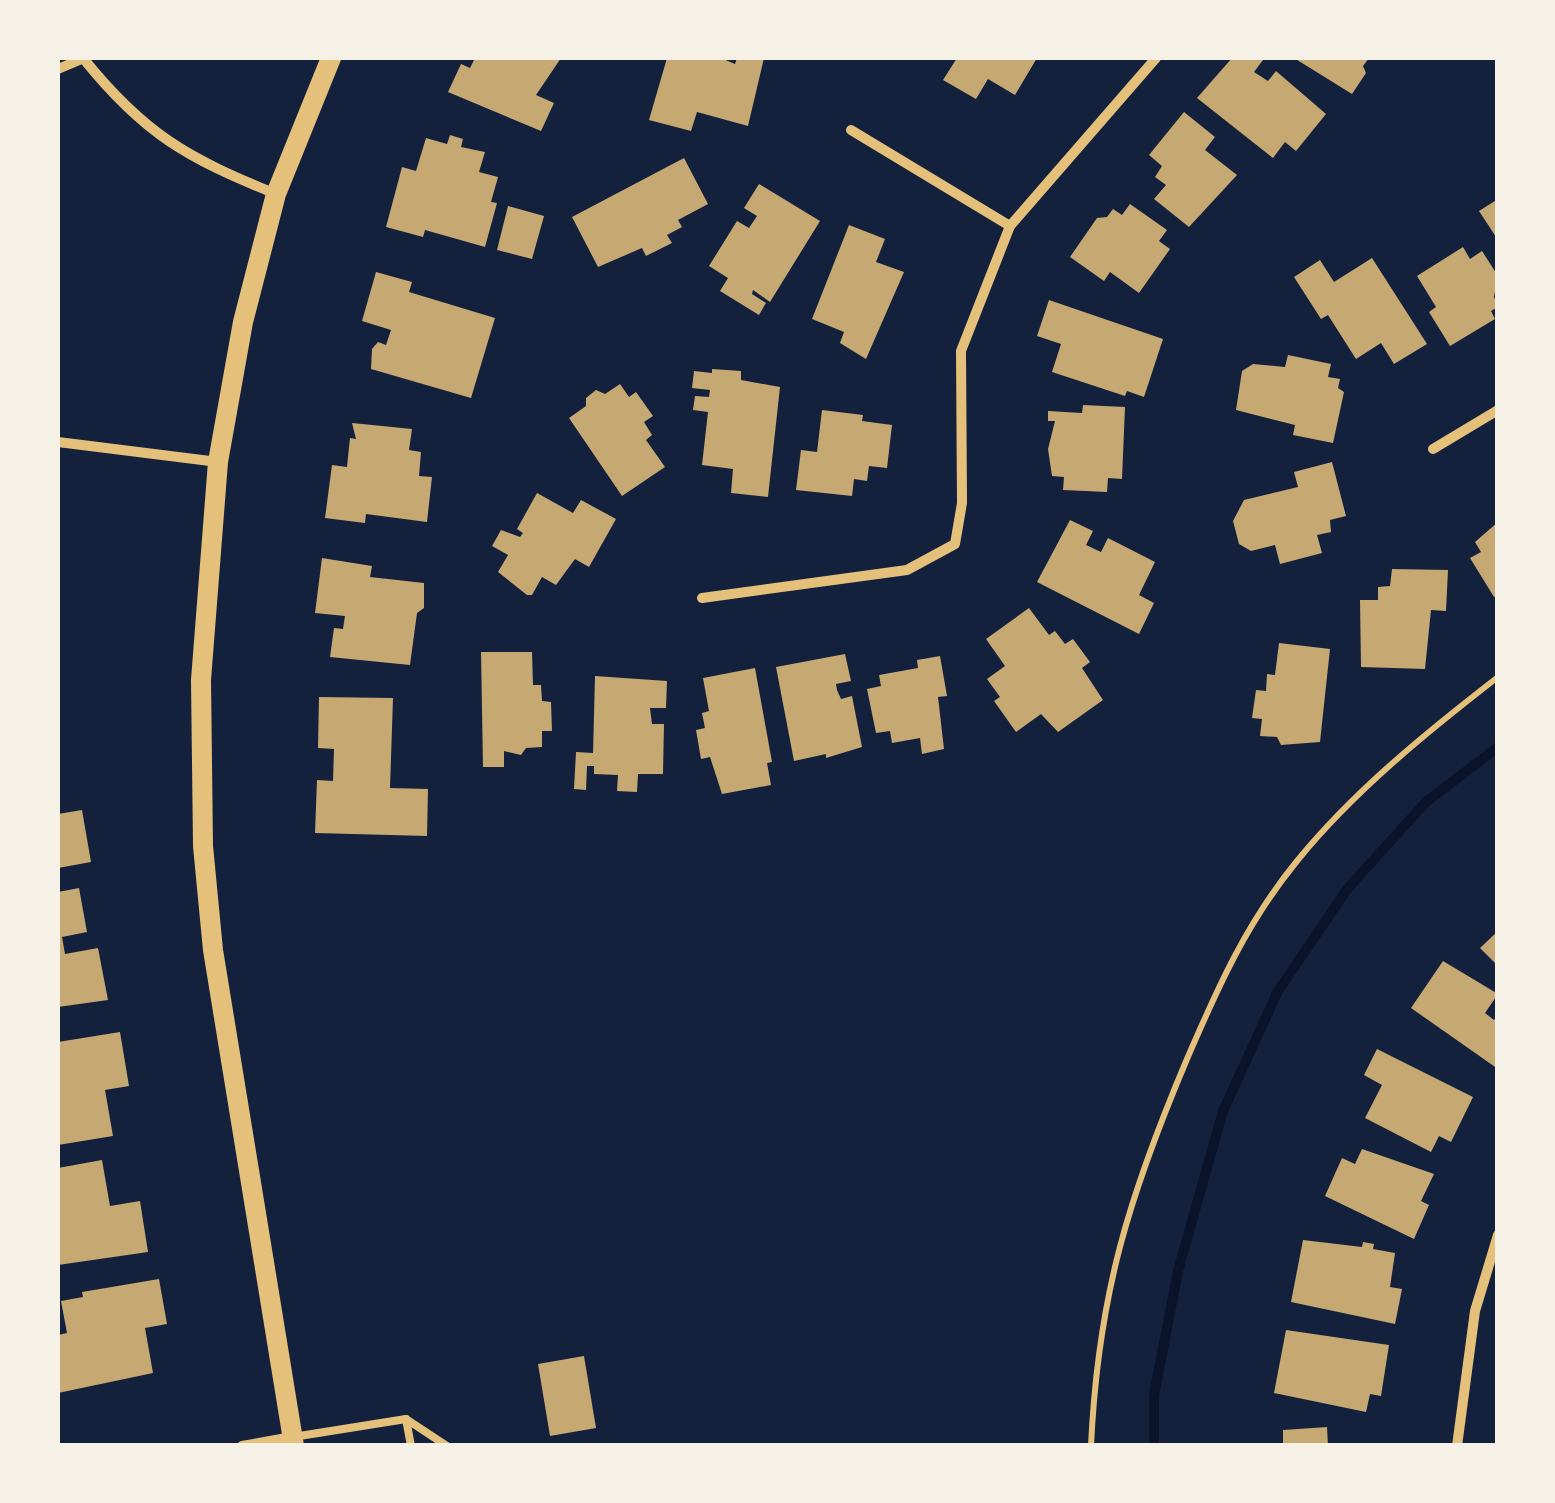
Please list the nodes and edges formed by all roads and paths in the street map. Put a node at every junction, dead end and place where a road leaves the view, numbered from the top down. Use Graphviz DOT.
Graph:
graph roads {
  1 [pos="84,58"];
  2 [pos="331,58"];
  3 [pos="1156,58"];
  4 [pos="58,69"];
  5 [pos="851,130"];
  6 [pos="276,194"];
  7 [pos="1010,226"];
  8 [pos="1498,410"];
  9 [pos="58,442"];
  10 [pos="1433,449"];
  11 [pos="218,462"];
  12 [pos="702,598"];
  13 [pos="1498,676"];
  14 [pos="1498,1235"];
  15 [pos="406,1419"];
  16 [pos="294,1441"];
  17 [pos="242,1446"];
  18 [pos="411,1446"];
  19 [pos="447,1446"];
  20 [pos="1092,1446"];
  21 [pos="1458,1446"];
  1 -- 4 [label="street"];
  1 -- 6 [label="street"];
  2 -- 6 [label="main road"];
  3 -- 7 [label="street"];
  5 -- 7 [label="street"];
  6 -- 11 [label="main road"];
  7 -- 12 [label="street"];
  8 -- 10 [label="street"];
  9 -- 11 [label="street"];
  11 -- 16 [label="main road"];
  13 -- 20 [label="path"];
  14 -- 21 [label="street"];
  15 -- 16 [label="lane"];
  15 -- 18 [label="lane"];
  15 -- 19 [label="lane"];
  16 -- 17 [label="street"];
}
